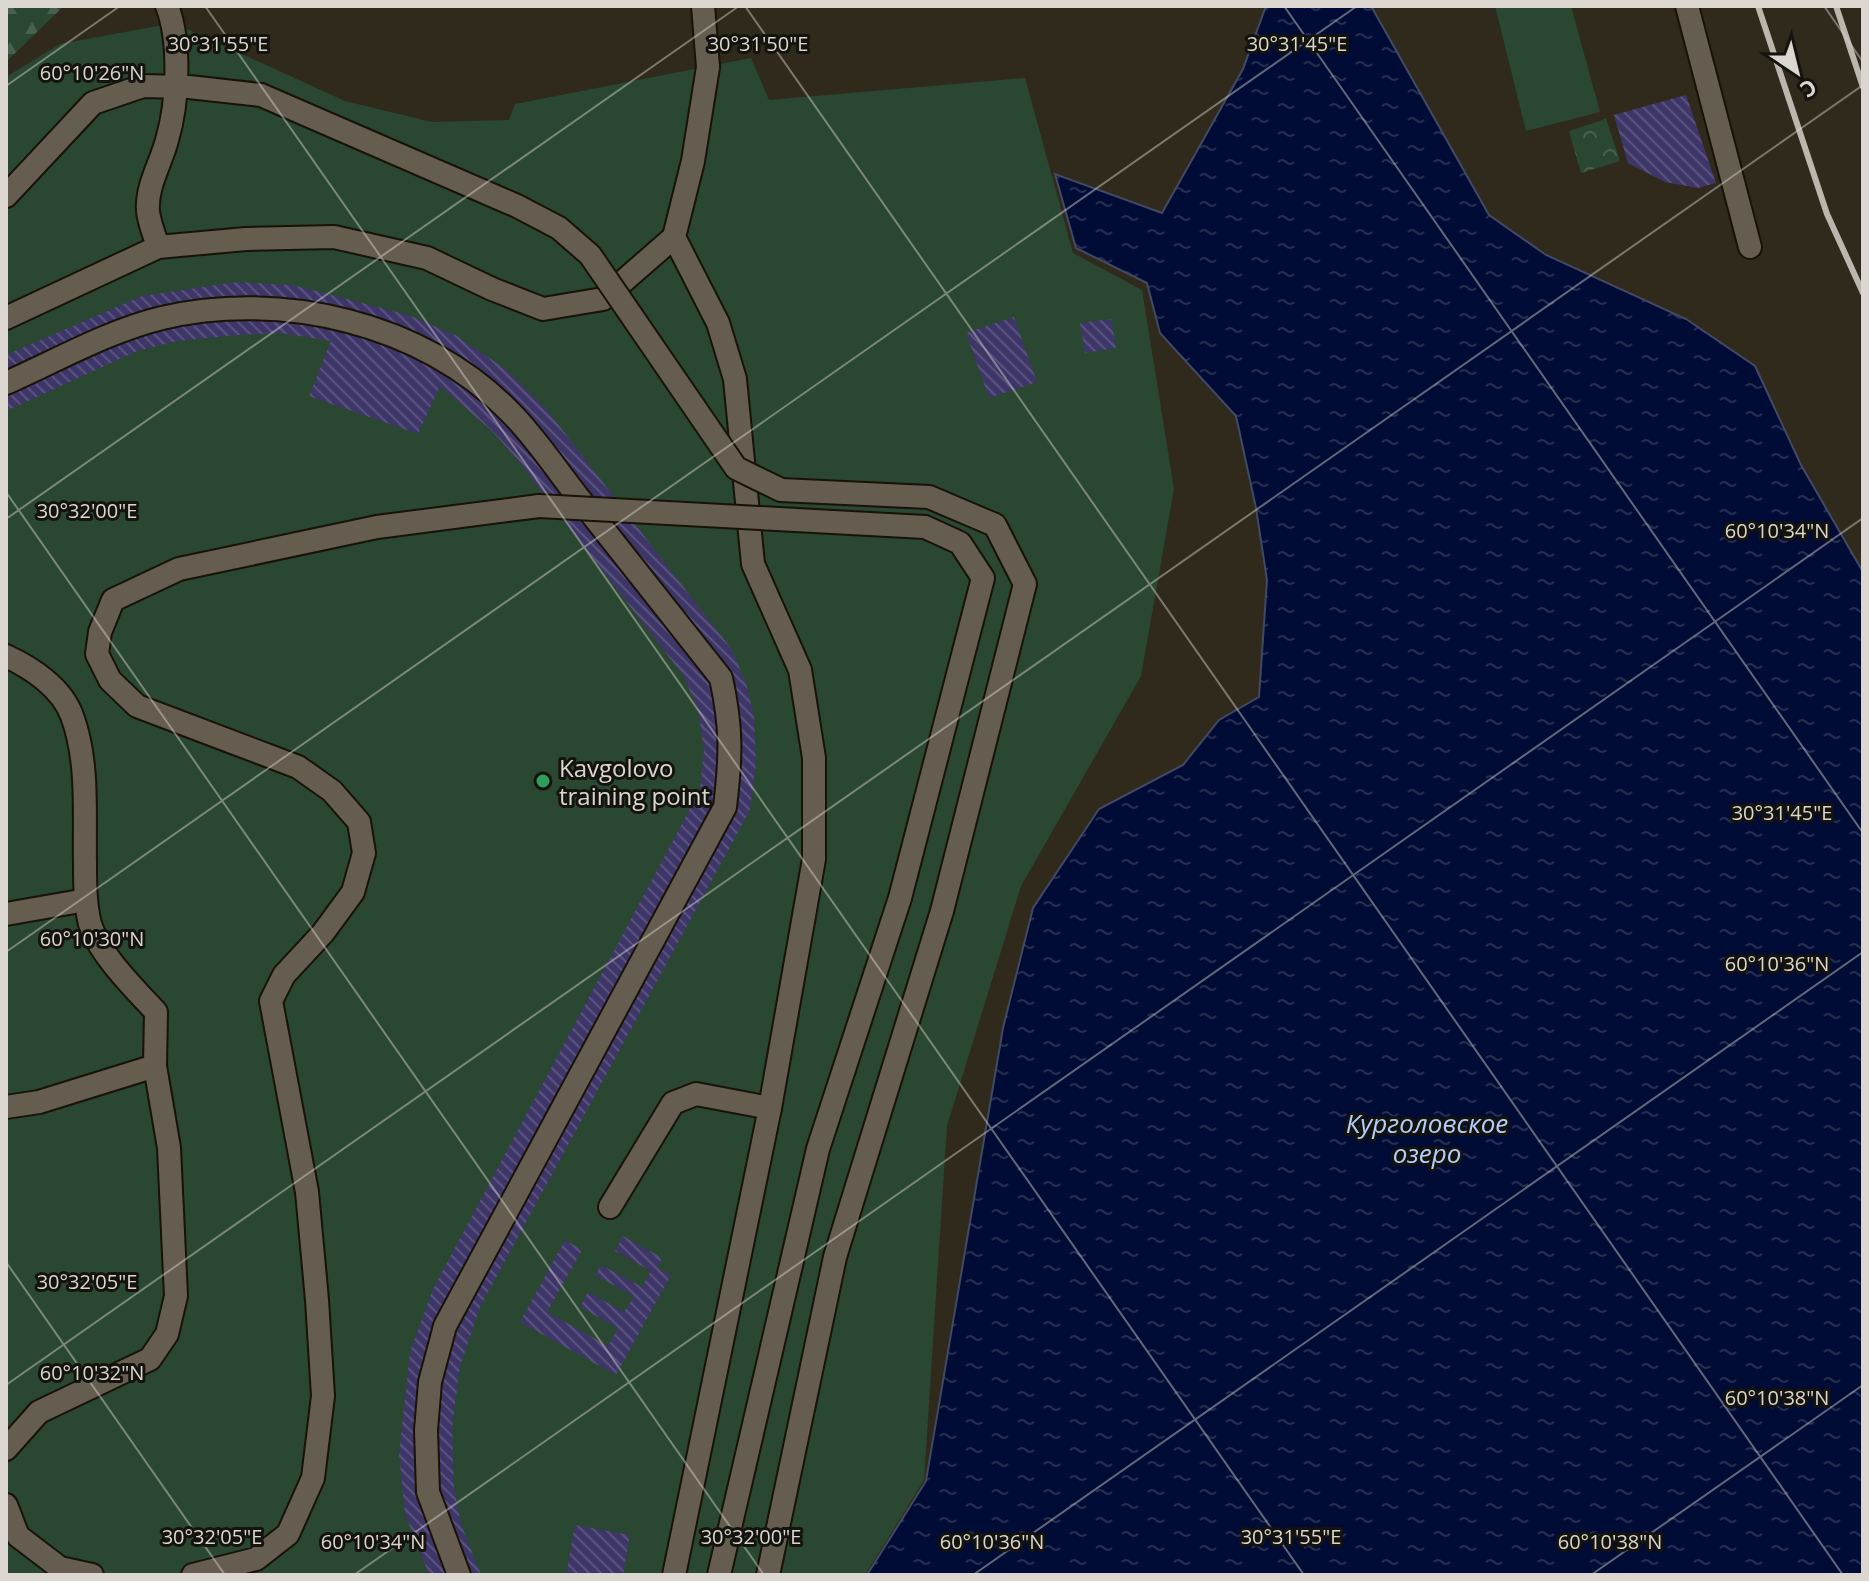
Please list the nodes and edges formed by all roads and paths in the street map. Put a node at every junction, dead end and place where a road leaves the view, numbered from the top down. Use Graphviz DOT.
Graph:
graph roads {
  1 [pos="167,6"];
  2 [pos="703,6"];
  3 [pos="1687,6"];
  4 [pos="6,196"];
  5 [pos="674,237"];
  6 [pos="158,247"];
  7 [pos="1750,247"];
  8 [pos="6,318"];
  9 [pos="6,383"];
  10 [pos="6,656"];
  11 [pos="86,900"];
  12 [pos="6,914"];
  13 [pos="155,1066"];
  14 [pos="6,1107"];
  15 [pos="770,1108"];
  16 [pos="610,1207"];
  17 [pos="6,1449"];
  18 [pos="6,1505"];
  19 [pos="92,1575"];
  20 [pos="193,1575"];
  21 [pos="459,1575"];
  22 [pos="674,1575"];
  23 [pos="719,1575"];
  24 [pos="768,1575"];
  1 -- 6 [label="street"];
  2 -- 5 [label="street"];
  3 -- 7 [label="street"];
  4 -- 24 [label="street, bridge"];
  5 -- 6 [label="street"];
  5 -- 15 [label="street"];
  6 -- 8 [label="street"];
  9 -- 21 [label="street"];
  10 -- 11 [label="street"];
  11 -- 12 [label="street"];
  11 -- 13 [label="street"];
  13 -- 14 [label="street"];
  13 -- 17 [label="street"];
  15 -- 16 [label="street"];
  15 -- 22 [label="street"];
  18 -- 19 [label="street"];
  20 -- 23 [label="street, bridge"];
}
